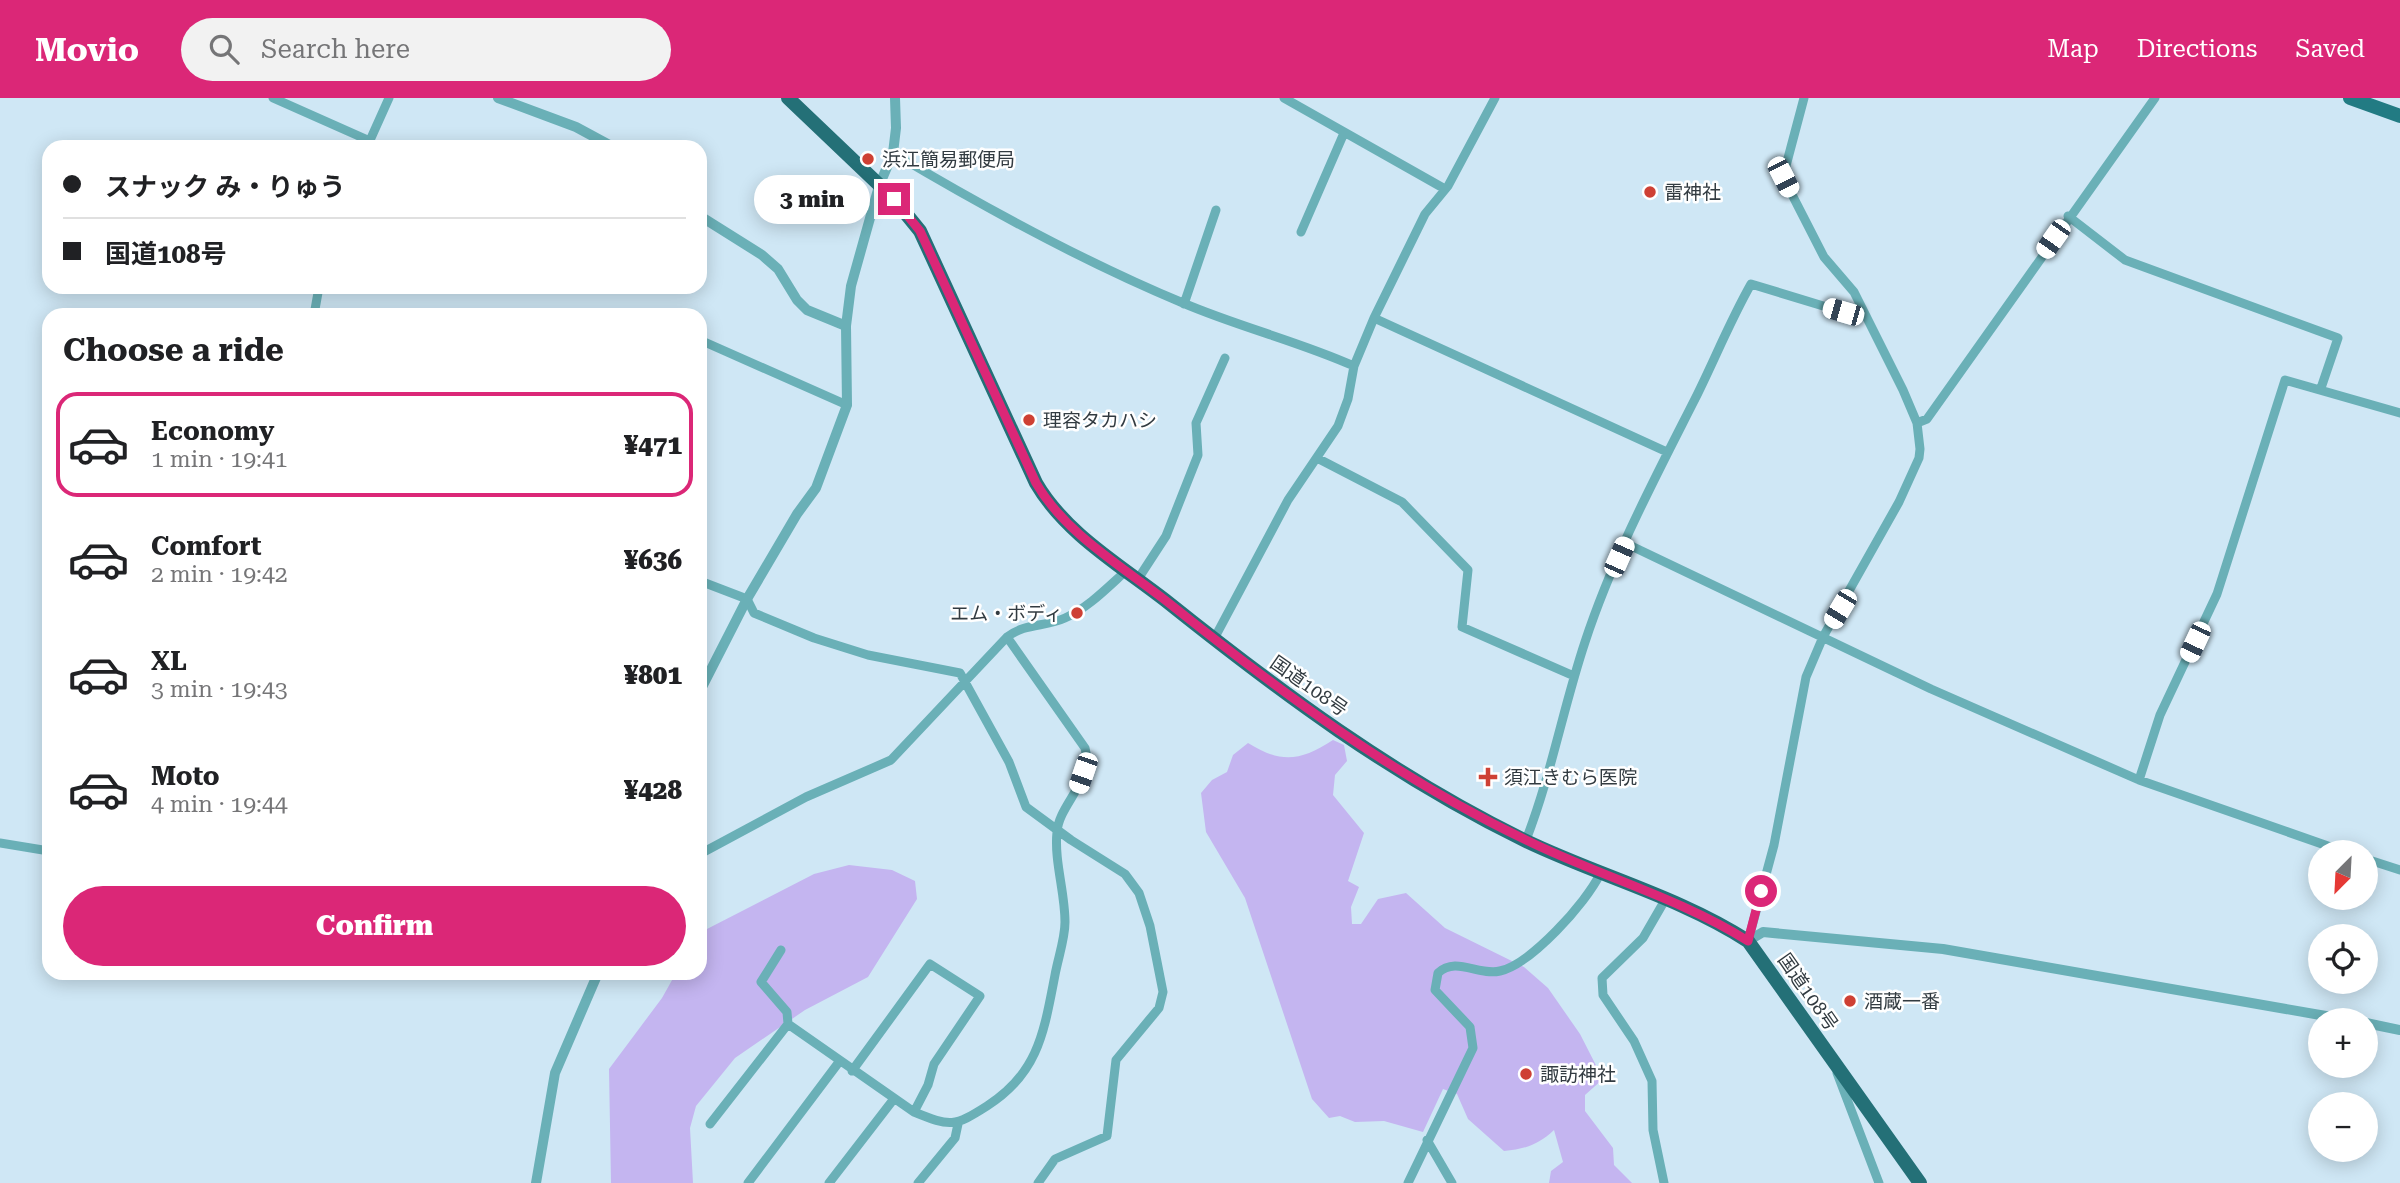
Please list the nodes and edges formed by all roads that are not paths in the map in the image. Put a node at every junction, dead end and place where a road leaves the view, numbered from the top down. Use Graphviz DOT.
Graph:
graph roads {
  1 [pos="273,98"];
  2 [pos="388,98"];
  3 [pos="498,98"];
  4 [pos="788,98"];
  5 [pos="895,98"];
  6 [pos="1284,98"];
  7 [pos="1495,98"];
  8 [pos="1804,98"];
  9 [pos="2155,98"];
  10 [pos="2350,98"];
  11 [pos="2400,116"];
  12 [pos="1344,133"];
  13 [pos="361,140"];
  14 [pos="371,140"];
  15 [pos="600,140"];
  16 [pos="893,153"];
  17 [pos="879,186"];
  18 [pos="1444,189"];
  19 [pos="1216,210"];
  20 [pos="2068,216"];
  21 [pos="707,221"];
  22 [pos="1301,232"];
  23 [pos="1184,304"];
  24 [pos="1865,315"];
  25 [pos="1374,317"];
  26 [pos="846,326"];
  27 [pos="707,343"];
  28 [pos="1225,359"];
  29 [pos="1354,366"];
  30 [pos="2321,388"];
  31 [pos="847,405"];
  32 [pos="2400,413"];
  33 [pos="1916,423"];
  34 [pos="1667,452"];
  35 [pos="1317,458"];
  36 [pos="1625,543"];
  37 [pos="1132,574"];
  38 [pos="707,584"];
  39 [pos="747,599"];
  40 [pos="1007,636"];
  41 [pos="1824,637"];
  42 [pos="1214,639"];
  43 [pos="707,677"];
  44 [pos="1574,677"];
  45 [pos="965,680"];
  46 [pos="2139,780"];
  47 [pos="1056,830"];
  48 [pos="1526,840"];
  49 [pos="2311,840"];
  50 [pos="0,843"];
  51 [pos="42,850"];
  52 [pos="707,850"];
  53 [pos="2378,863"];
  54 [pos="2400,870"];
  55 [pos="1600,874"];
  56 [pos="1665,900"];
  57 [pos="1748,941"];
  58 [pos="781,950"];
  59 [pos="595,980"];
  60 [pos="2308,1013"];
  61 [pos="788,1024"];
  62 [pos="2378,1025"];
  63 [pos="2400,1030"];
  64 [pos="1831,1057"];
  65 [pos="839,1062"];
  66 [pos="852,1071"];
  67 [pos="893,1100"];
  68 [pos="914,1112"];
  69 [pos="958,1124"];
  70 [pos="710,1125"];
  71 [pos="1427,1140"];
  72 [pos="750,1182"];
  73 [pos="536,1183"];
  74 [pos="829,1183"];
  75 [pos="918,1183"];
  76 [pos="1038,1183"];
  77 [pos="1408,1183"];
  78 [pos="1452,1183"];
  79 [pos="1664,1183"];
  80 [pos="1878,1183"];
  81 [pos="1920,1183"];
  1 -- 13 [label="street"];
  2 -- 14 [label="street"];
  3 -- 15 [label="street"];
  4 -- 17 [label="highway, 国道108号"];
  5 -- 16 [label="street"];
  6 -- 12 [label="street"];
  7 -- 18 [label="street"];
  8 -- 24 [label="street"];
  9 -- 20 [label="street"];
  10 -- 11 [label="main road"];
  12 -- 18 [label="street"];
  12 -- 22 [label="street"];
  16 -- 17 [label="street"];
  16 -- 23 [label="street"];
  17 -- 26 [label="street"];
  17 -- 37 [label="highway, 国道108号"];
  18 -- 25 [label="street"];
  19 -- 23 [label="street"];
  20 -- 30 [label="street"];
  20 -- 33 [label="street"];
  21 -- 26 [label="street"];
  23 -- 29 [label="street"];
  24 -- 33 [label="street"];
  24 -- 34 [label="street"];
  25 -- 29 [label="street"];
  25 -- 34 [label="street"];
  26 -- 31 [label="street"];
  27 -- 31 [label="street"];
  28 -- 37 [label="street"];
  29 -- 35 [label="street"];
  30 -- 32 [label="street"];
  30 -- 46 [label="street"];
  31 -- 39 [label="street"];
  33 -- 41 [label="street"];
  34 -- 36 [label="street"];
  35 -- 42 [label="street"];
  35 -- 44 [label="street"];
  36 -- 41 [label="street"];
  36 -- 44 [label="street"];
  37 -- 40 [label="street"];
  37 -- 42 [label="highway, 国道108号"];
  38 -- 39 [label="street"];
  39 -- 43 [label="street"];
  39 -- 45 [label="street"];
  40 -- 45 [label="street"];
  40 -- 47 [label="street"];
  41 -- 46 [label="street"];
  41 -- 57 [label="street"];
  42 -- 48 [label="highway, 国道108号"];
  44 -- 48 [label="street"];
  45 -- 47 [label="street"];
  45 -- 52 [label="street"];
  46 -- 49 [label="street"];
  47 -- 69 [label="street"];
  47 -- 76 [label="street"];
  48 -- 55 [label="highway, 国道108号"];
  50 -- 51 [label="street"];
  53 -- 54 [label="street"];
  55 -- 56 [label="highway, 国道108号"];
  55 -- 71 [label="street"];
  56 -- 57 [label="highway, 国道108号"];
  56 -- 79 [label="street"];
  57 -- 60 [label="street"];
  57 -- 64 [label="highway, 国道108号"];
  58 -- 61 [label="street"];
  59 -- 73 [label="street"];
  61 -- 65 [label="street"];
  61 -- 70 [label="street"];
  62 -- 63 [label="street"];
  64 -- 80 [label="street"];
  64 -- 81 [label="highway, 国道108号"];
  65 -- 66 [label="street"];
  65 -- 72 [label="street"];
  66 -- 67 [label="street"];
  66 -- 68 [label="street"];
  67 -- 68 [label="street"];
  67 -- 74 [label="street"];
  68 -- 69 [label="street"];
  69 -- 75 [label="street"];
  71 -- 77 [label="street"];
  71 -- 78 [label="street"];
}
